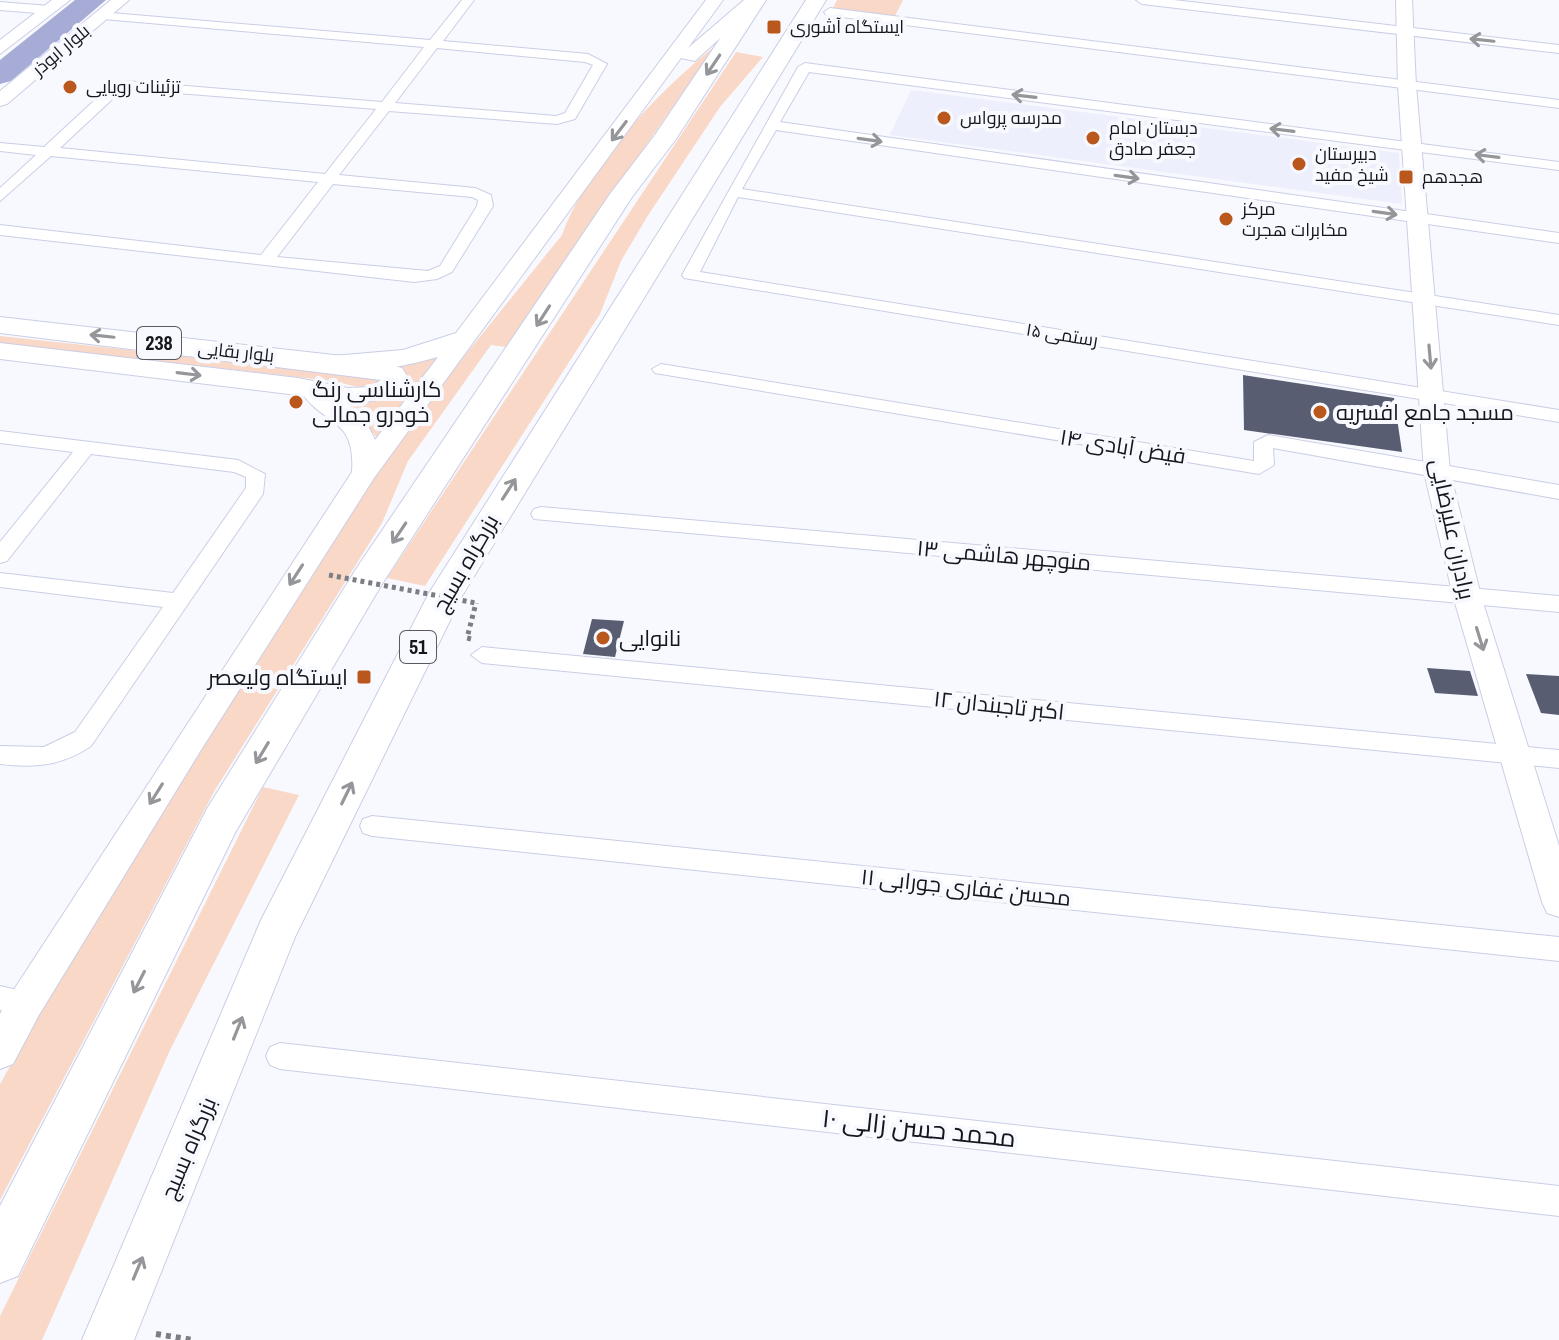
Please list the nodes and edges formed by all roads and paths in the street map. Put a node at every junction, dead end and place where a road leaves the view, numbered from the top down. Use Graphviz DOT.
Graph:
graph roads {
  1 [pos="121,0"];
  2 [pos="468,0"];
  3 [pos="715,0"];
  4 [pos="755,0"];
  5 [pos="1142,0"];
  6 [pos="1404,0"];
  7 [pos="56,5"];
  8 [pos="0,6"];
  9 [pos="823,6"];
  10 [pos="103,15"];
  11 [pos="1406,31"];
  12 [pos="434,44"];
  13 [pos="0,49"];
  14 [pos="1559,49"];
  15 [pos="1407,86"];
  16 [pos="646,95"];
  17 [pos="0,100"];
  18 [pos="387,104"];
  19 [pos="1559,104"];
  20 [pos="770,125"];
  21 [pos="0,147"];
  22 [pos="1414,147"];
  23 [pos="50,151"];
  24 [pos="1559,166"];
  25 [pos="328,180"];
  26 [pos="733,192"];
  27 [pos="0,196"];
  28 [pos="1419,218"];
  29 [pos="0,230"];
  30 [pos="1559,238"];
  31 [pos="264,262"];
  32 [pos="1426,301"];
  33 [pos="1559,320"];
  34 [pos="0,325"];
  35 [pos="469,335"];
  36 [pos="0,351"];
  37 [pos="318,361"];
  38 [pos="661,369"];
  39 [pos="313,392"];
  40 [pos="1433,395"];
  41 [pos="1559,416"];
  42 [pos="0,437"];
  43 [pos="87,447"];
  44 [pos="1437,472"];
  45 [pos="360,480"];
  46 [pos="1559,492"];
  47 [pos="541,514"];
  48 [pos="0,556"];
  49 [pos="329,575"];
  50 [pos="0,580"];
  51 [pos="1467,596"];
  52 [pos="179,601"];
  53 [pos="1559,604"];
  54 [pos="474,646"];
  55 [pos="0,755"];
  56 [pos="1516,756"];
  57 [pos="1559,759"];
  58 [pos="372,826"];
  59 [pos="1559,902"];
  60 [pos="1559,949"];
  61 [pos="13,1001"];
  62 [pos="0,1051"];
  63 [pos="280,1056"];
  64 [pos="1559,1201"];
  65 [pos="0,1258"];
  66 [pos="156,1334"];
  67 [pos="108,1340"];
  68 [pos="193,1340"];
  1 -- 10 [label="main road, بلوار ابوذر"];
  2 -- 12 [label="street"];
  3 -- 16 [label="main road"];
  4 -- 16 [label="main road"];
  4 -- 65 [label="highway, one-way"];
  5 -- 11 [label="street"];
  6 -- 11 [label="main road, برادران علیرضایی"];
  7 -- 8 [label="street"];
  7 -- 13 [label="main road, بلوار ابوذر"];
  9 -- 15 [label="street"];
  67 -- 9 [label="highway, بزرگراه بسیج / 51, one-way"];
  10 -- 12 [label="street"];
  10 -- 17 [label="main road, بلوار ابوذر"];
  14 -- 11 [label="street, one-way"];
  11 -- 15 [label="main road, برادران علیرضایی"];
  12 -- 18 [label="street"];
  12 -- 18 [label="street"];
  15 -- 19 [label="street"];
  15 -- 22 [label="main road, برادران علیرضایی"];
  16 -- 35 [label="main road, one-way"];
  18 -- 23 [label="street"];
  18 -- 25 [label="street"];
  22 -- 20 [label="street, one-way"];
  20 -- 26 [label="street"];
  20 -- 28 [label="street, one-way"];
  21 -- 23 [label="street"];
  24 -- 22 [label="street, one-way"];
  22 -- 28 [label="main road, برادران علیرضایی"];
  23 -- 25 [label="street"];
  23 -- 27 [label="street"];
  25 -- 31 [label="street"];
  25 -- 31 [label="street"];
  26 -- 32 [label="street"];
  26 -- 40 [label="street, رستمی ۱۵"];
  28 -- 30 [label="street"];
  28 -- 32 [label="main road, برادران علیرضایی"];
  29 -- 31 [label="street"];
  32 -- 33 [label="street"];
  32 -- 40 [label="main road, برادران علیرضایی, one-way"];
  37 -- 34 [label="main road, بلوار بقایی / 238, one-way"];
  35 -- 37 [label="main road, بلوار بقایی / 238"];
  35 -- 45 [label="main road"];
  36 -- 39 [label="main road, بلوار بقایی / 238, one-way"];
  37 -- 39 [label="main road"];
  38 -- 44 [label="street, فیض آبادی ۱۴"];
  39 -- 45 [label="main road, بلوار بقایی / 238"];
  40 -- 41 [label="street, رستمی ۱۵"];
  40 -- 44 [label="main road, برادران علیرضایی"];
  42 -- 43 [label="street"];
  43 -- 48 [label="street"];
  43 -- 52 [label="street"];
  44 -- 46 [label="street, فیض آبادی ۱۴"];
  44 -- 51 [label="main road, برادران علیرضایی"];
  45 -- 61 [label="main road, one-way"];
  47 -- 51 [label="street, منوچهر هاشمی ۱۳"];
  49 -- 54 [label="path, bridge"];
  50 -- 52 [label="street"];
  51 -- 53 [label="street, منوچهر هاشمی ۱۳"];
  51 -- 56 [label="main road, برادران علیرضایی, one-way"];
  52 -- 55 [label="street"];
  54 -- 56 [label="street, اکبر تاجبندان ۱۲"];
  56 -- 57 [label="street, اکبر تاجبندان ۱۲"];
  56 -- 59 [label="main road, برادران علیرضایی"];
  58 -- 60 [label="street, محسن غفاری جورابی ۱۱"];
  61 -- 62 [label="main road"];
  63 -- 64 [label="street, محمد حسن زالی ۱۰"];
  66 -- 68 [label="path"];
}
